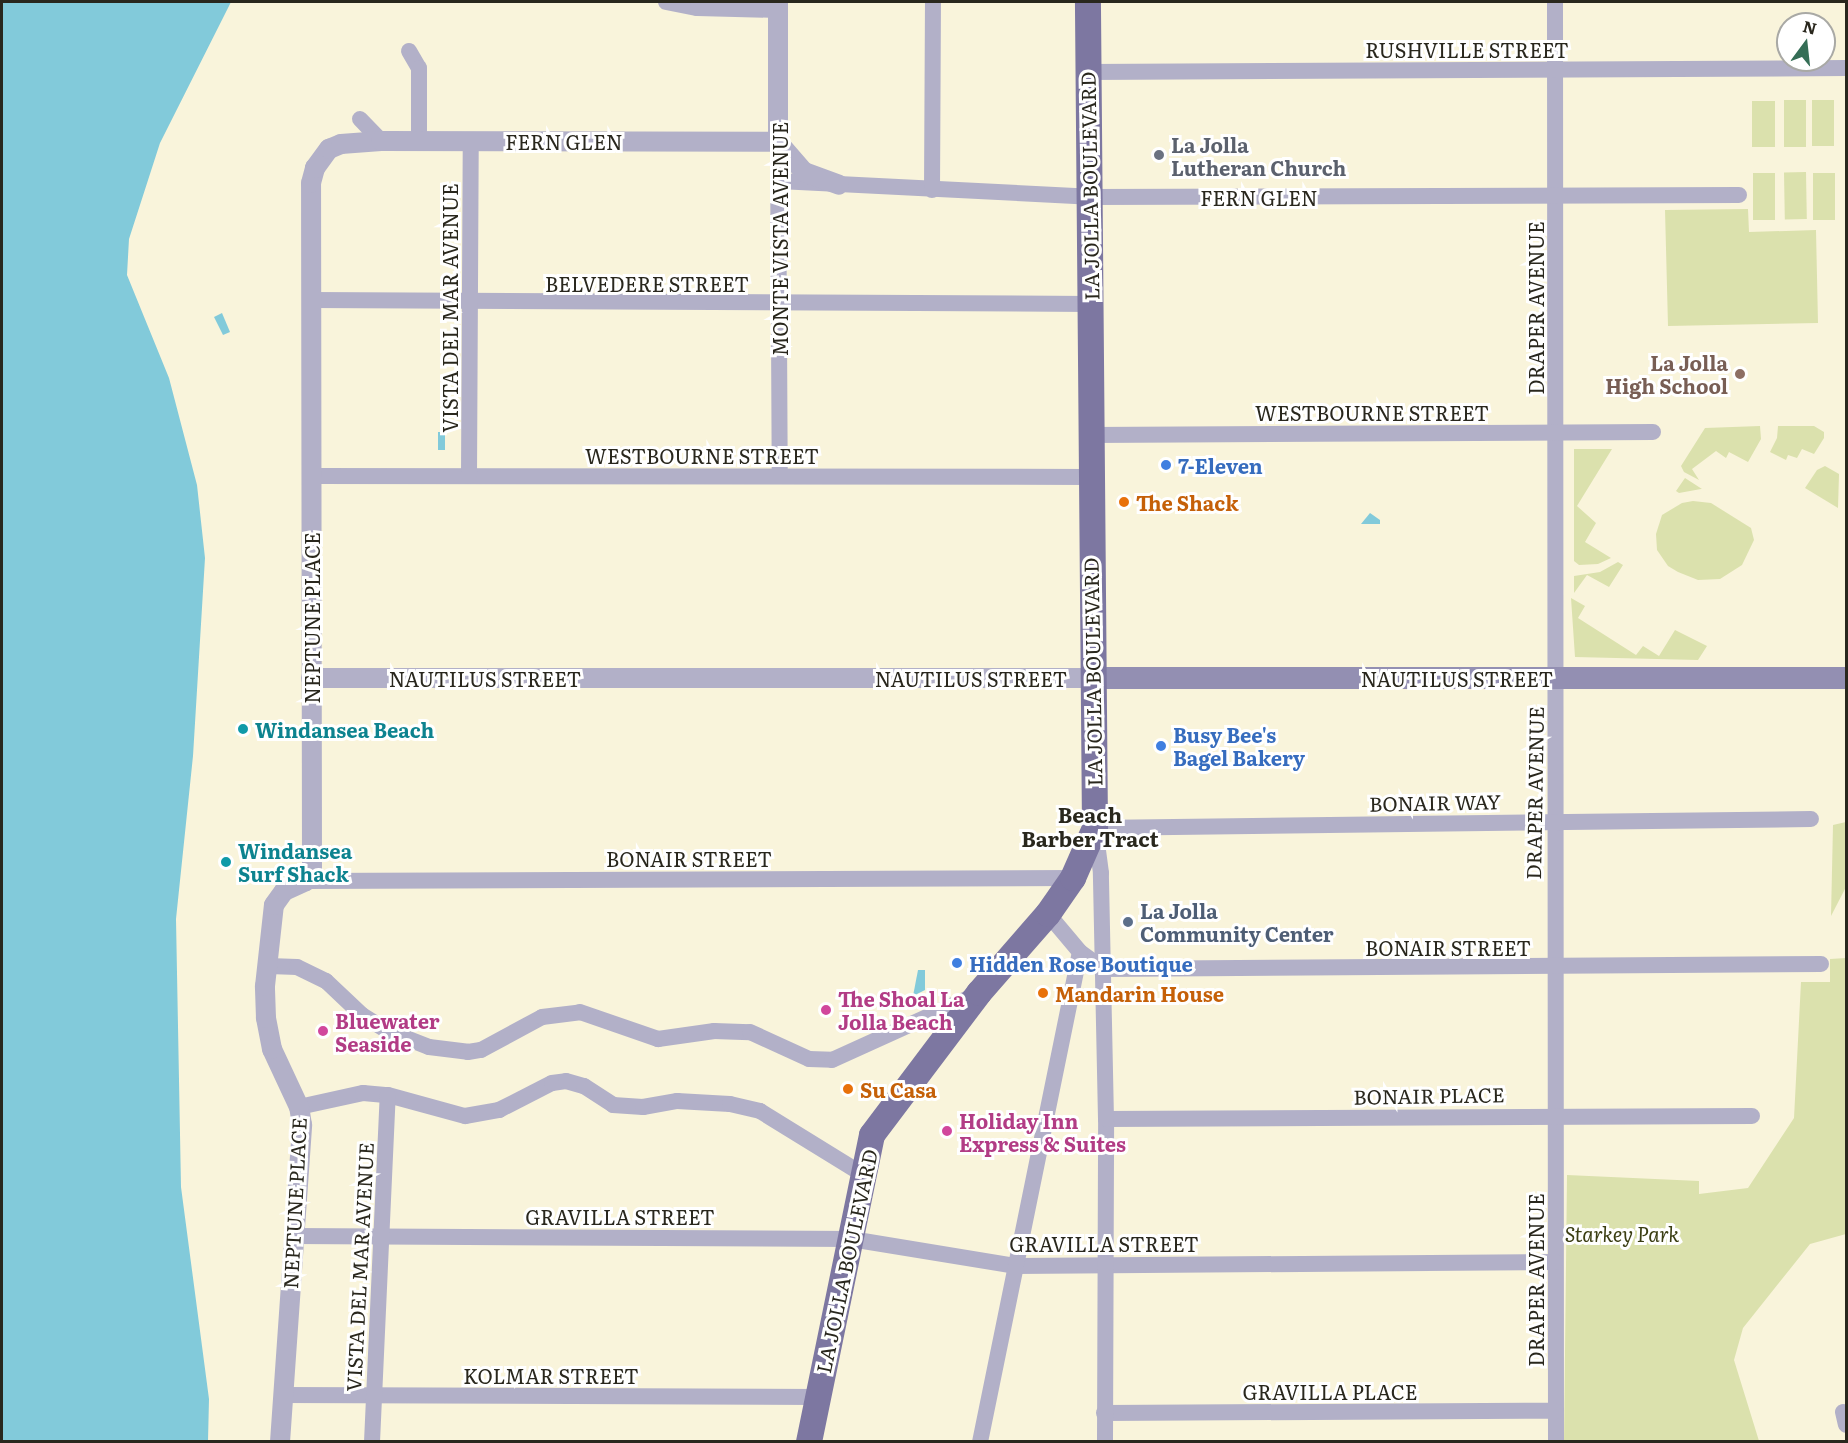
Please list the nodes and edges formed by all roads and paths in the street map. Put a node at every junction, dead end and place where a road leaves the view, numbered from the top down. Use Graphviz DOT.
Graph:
graph roads {
  1 [pos="666,2"];
  2 [pos="933,2"];
  3 [pos="1088,2"];
  4 [pos="1555,2"];
  5 [pos="778,6"];
  6 [pos="409,51"];
  7 [pos="1846,68"];
  8 [pos="1555,70"];
  9 [pos="1088,72"];
  10 [pos="360,119"];
  11 [pos="381,141"];
  12 [pos="419,141"];
  13 [pos="471,141"];
  14 [pos="778,142"];
  15 [pos="778,181"];
  16 [pos="839,185"];
  17 [pos="932,190"];
  18 [pos="1739,195"];
  19 [pos="1555,196"];
  20 [pos="1090,197"];
  21 [pos="312,300"];
  22 [pos="470,303"];
  23 [pos="779,304"];
  24 [pos="1090,304"];
  25 [pos="1556,432"];
  26 [pos="1653,432"];
  27 [pos="1091,435"];
  28 [pos="313,476"];
  29 [pos="469,476"];
  30 [pos="780,476"];
  31 [pos="1090,477"];
  32 [pos="311,678"];
  33 [pos="1092,678"];
  34 [pos="1556,678"];
  35 [pos="1846,678"];
  36 [pos="1811,819"];
  37 [pos="1553,822"];
  38 [pos="1095,828"];
  39 [pos="1073,878"];
  40 [pos="306,881"];
  41 [pos="1048,914"];
  42 [pos="1080,952"];
  43 [pos="1821,964"];
  44 [pos="269,966"];
  45 [pos="1554,967"];
  46 [pos="1103,969"];
  47 [pos="980,993"];
  48 [pos="388,1095"];
  49 [pos="299,1107"];
  50 [pos="1555,1114"];
  51 [pos="1752,1116"];
  52 [pos="1106,1119"];
  53 [pos="862,1173"];
  54 [pos="294,1236"];
  55 [pos="383,1238"];
  56 [pos="851,1239"];
  57 [pos="1555,1262"];
  58 [pos="1105,1264"];
  59 [pos="1015,1266"];
  60 [pos="283,1395"];
  61 [pos="374,1396"];
  62 [pos="818,1397"];
  63 [pos="1556,1411"];
  64 [pos="1104,1413"];
  65 [pos="280,1442"];
  66 [pos="372,1442"];
  67 [pos="809,1442"];
  68 [pos="980,1442"];
  69 [pos="1105,1442"];
  70 [pos="1556,1442"];
  1 -- 5 [label="street"];
  2 -- 17 [label="street"];
  3 -- 9 [label="main road, LA JOLLA BOULEVARD"];
  4 -- 8 [label="street, DRAPER AVENUE"];
  5 -- 14 [label="street, MONTE VISTA AVENUE"];
  6 -- 12 [label="street"];
  7 -- 8 [label="street, RUSHVILLE STREET"];
  8 -- 9 [label="street, RUSHVILLE STREET"];
  8 -- 19 [label="street, DRAPER AVENUE"];
  9 -- 20 [label="main road, LA JOLLA BOULEVARD"];
  10 -- 11 [label="street"];
  11 -- 12 [label="street, FERN GLEN"];
  11 -- 21 [label="street, NEPTUNE PLACE"];
  12 -- 13 [label="street, FERN GLEN"];
  13 -- 14 [label="street, FERN GLEN"];
  13 -- 22 [label="street, VISTA DEL MAR AVENUE"];
  14 -- 15 [label="street, MONTE VISTA AVENUE"];
  14 -- 16 [label="street"];
  15 -- 16 [label="street, FERN GLEN"];
  15 -- 23 [label="street, MONTE VISTA AVENUE"];
  16 -- 17 [label="street, FERN GLEN"];
  17 -- 20 [label="street, FERN GLEN"];
  18 -- 19 [label="street, FERN GLEN"];
  19 -- 20 [label="street, FERN GLEN"];
  19 -- 25 [label="street, DRAPER AVENUE"];
  20 -- 24 [label="main road, LA JOLLA BOULEVARD"];
  21 -- 22 [label="street, BELVEDERE STREET"];
  21 -- 28 [label="street, NEPTUNE PLACE"];
  22 -- 23 [label="street, BELVEDERE STREET"];
  22 -- 29 [label="street, VISTA DEL MAR AVENUE"];
  23 -- 24 [label="street, BELVEDERE STREET"];
  23 -- 30 [label="street, MONTE VISTA AVENUE"];
  24 -- 27 [label="main road, LA JOLLA BOULEVARD"];
  25 -- 26 [label="street, WESTBOURNE STREET"];
  25 -- 27 [label="street, WESTBOURNE STREET"];
  25 -- 34 [label="street, DRAPER AVENUE"];
  27 -- 31 [label="main road, LA JOLLA BOULEVARD"];
  28 -- 29 [label="street, WESTBOURNE STREET"];
  28 -- 32 [label="street, NEPTUNE PLACE"];
  29 -- 30 [label="street, WESTBOURNE STREET"];
  30 -- 31 [label="street, WESTBOURNE STREET"];
  31 -- 33 [label="main road, LA JOLLA BOULEVARD"];
  32 -- 33 [label="street, NAUTILUS STREET"];
  32 -- 40 [label="street, NEPTUNE PLACE"];
  33 -- 34 [label="main road, NAUTILUS STREET"];
  33 -- 38 [label="main road, LA JOLLA BOULEVARD"];
  34 -- 35 [label="main road, NAUTILUS STREET"];
  34 -- 37 [label="street, DRAPER AVENUE"];
  36 -- 37 [label="street, BONAIR WAY"];
  37 -- 38 [label="street, BONAIR WAY"];
  37 -- 45 [label="street, DRAPER AVENUE"];
  38 -- 39 [label="main road, LA JOLLA BOULEVARD"];
  38 -- 46 [label="street"];
  39 -- 40 [label="street, BONAIR STREET"];
  39 -- 41 [label="main road, LA JOLLA BOULEVARD"];
  40 -- 44 [label="street, NEPTUNE PLACE"];
  41 -- 42 [label="street"];
  41 -- 47 [label="main road, LA JOLLA BOULEVARD"];
  42 -- 46 [label="street"];
  42 -- 59 [label="street"];
  43 -- 45 [label="street, BONAIR STREET"];
  44 -- 47 [label="street"];
  44 -- 49 [label="street, NEPTUNE PLACE"];
  45 -- 46 [label="street, BONAIR STREET"];
  45 -- 50 [label="street, DRAPER AVENUE"];
  46 -- 52 [label="street"];
  47 -- 53 [label="main road, LA JOLLA BOULEVARD"];
  48 -- 49 [label="street"];
  48 -- 53 [label="street"];
  48 -- 55 [label="street, VISTA DEL MAR AVENUE"];
  49 -- 54 [label="street, NEPTUNE PLACE"];
  50 -- 51 [label="street, BONAIR PLACE"];
  50 -- 52 [label="street, BONAIR PLACE"];
  50 -- 57 [label="street, DRAPER AVENUE"];
  52 -- 58 [label="street"];
  53 -- 56 [label="main road, LA JOLLA BOULEVARD"];
  54 -- 55 [label="street, GRAVILLA STREET"];
  54 -- 60 [label="street, NEPTUNE PLACE"];
  55 -- 56 [label="street, GRAVILLA STREET"];
  55 -- 61 [label="street, VISTA DEL MAR AVENUE"];
  56 -- 59 [label="street, GRAVILLA STREET"];
  56 -- 62 [label="main road, LA JOLLA BOULEVARD"];
  57 -- 58 [label="street, GRAVILLA STREET"];
  57 -- 63 [label="street, DRAPER AVENUE"];
  58 -- 59 [label="street, GRAVILLA STREET"];
  58 -- 64 [label="street"];
  59 -- 68 [label="street"];
  60 -- 61 [label="street, KOLMAR STREET"];
  60 -- 65 [label="street, NEPTUNE PLACE"];
  61 -- 62 [label="street, KOLMAR STREET"];
  61 -- 66 [label="street, VISTA DEL MAR AVENUE"];
  62 -- 67 [label="main road, LA JOLLA BOULEVARD"];
  63 -- 64 [label="street, GRAVILLA PLACE"];
  63 -- 70 [label="street, DRAPER AVENUE"];
  64 -- 69 [label="street"];
}
